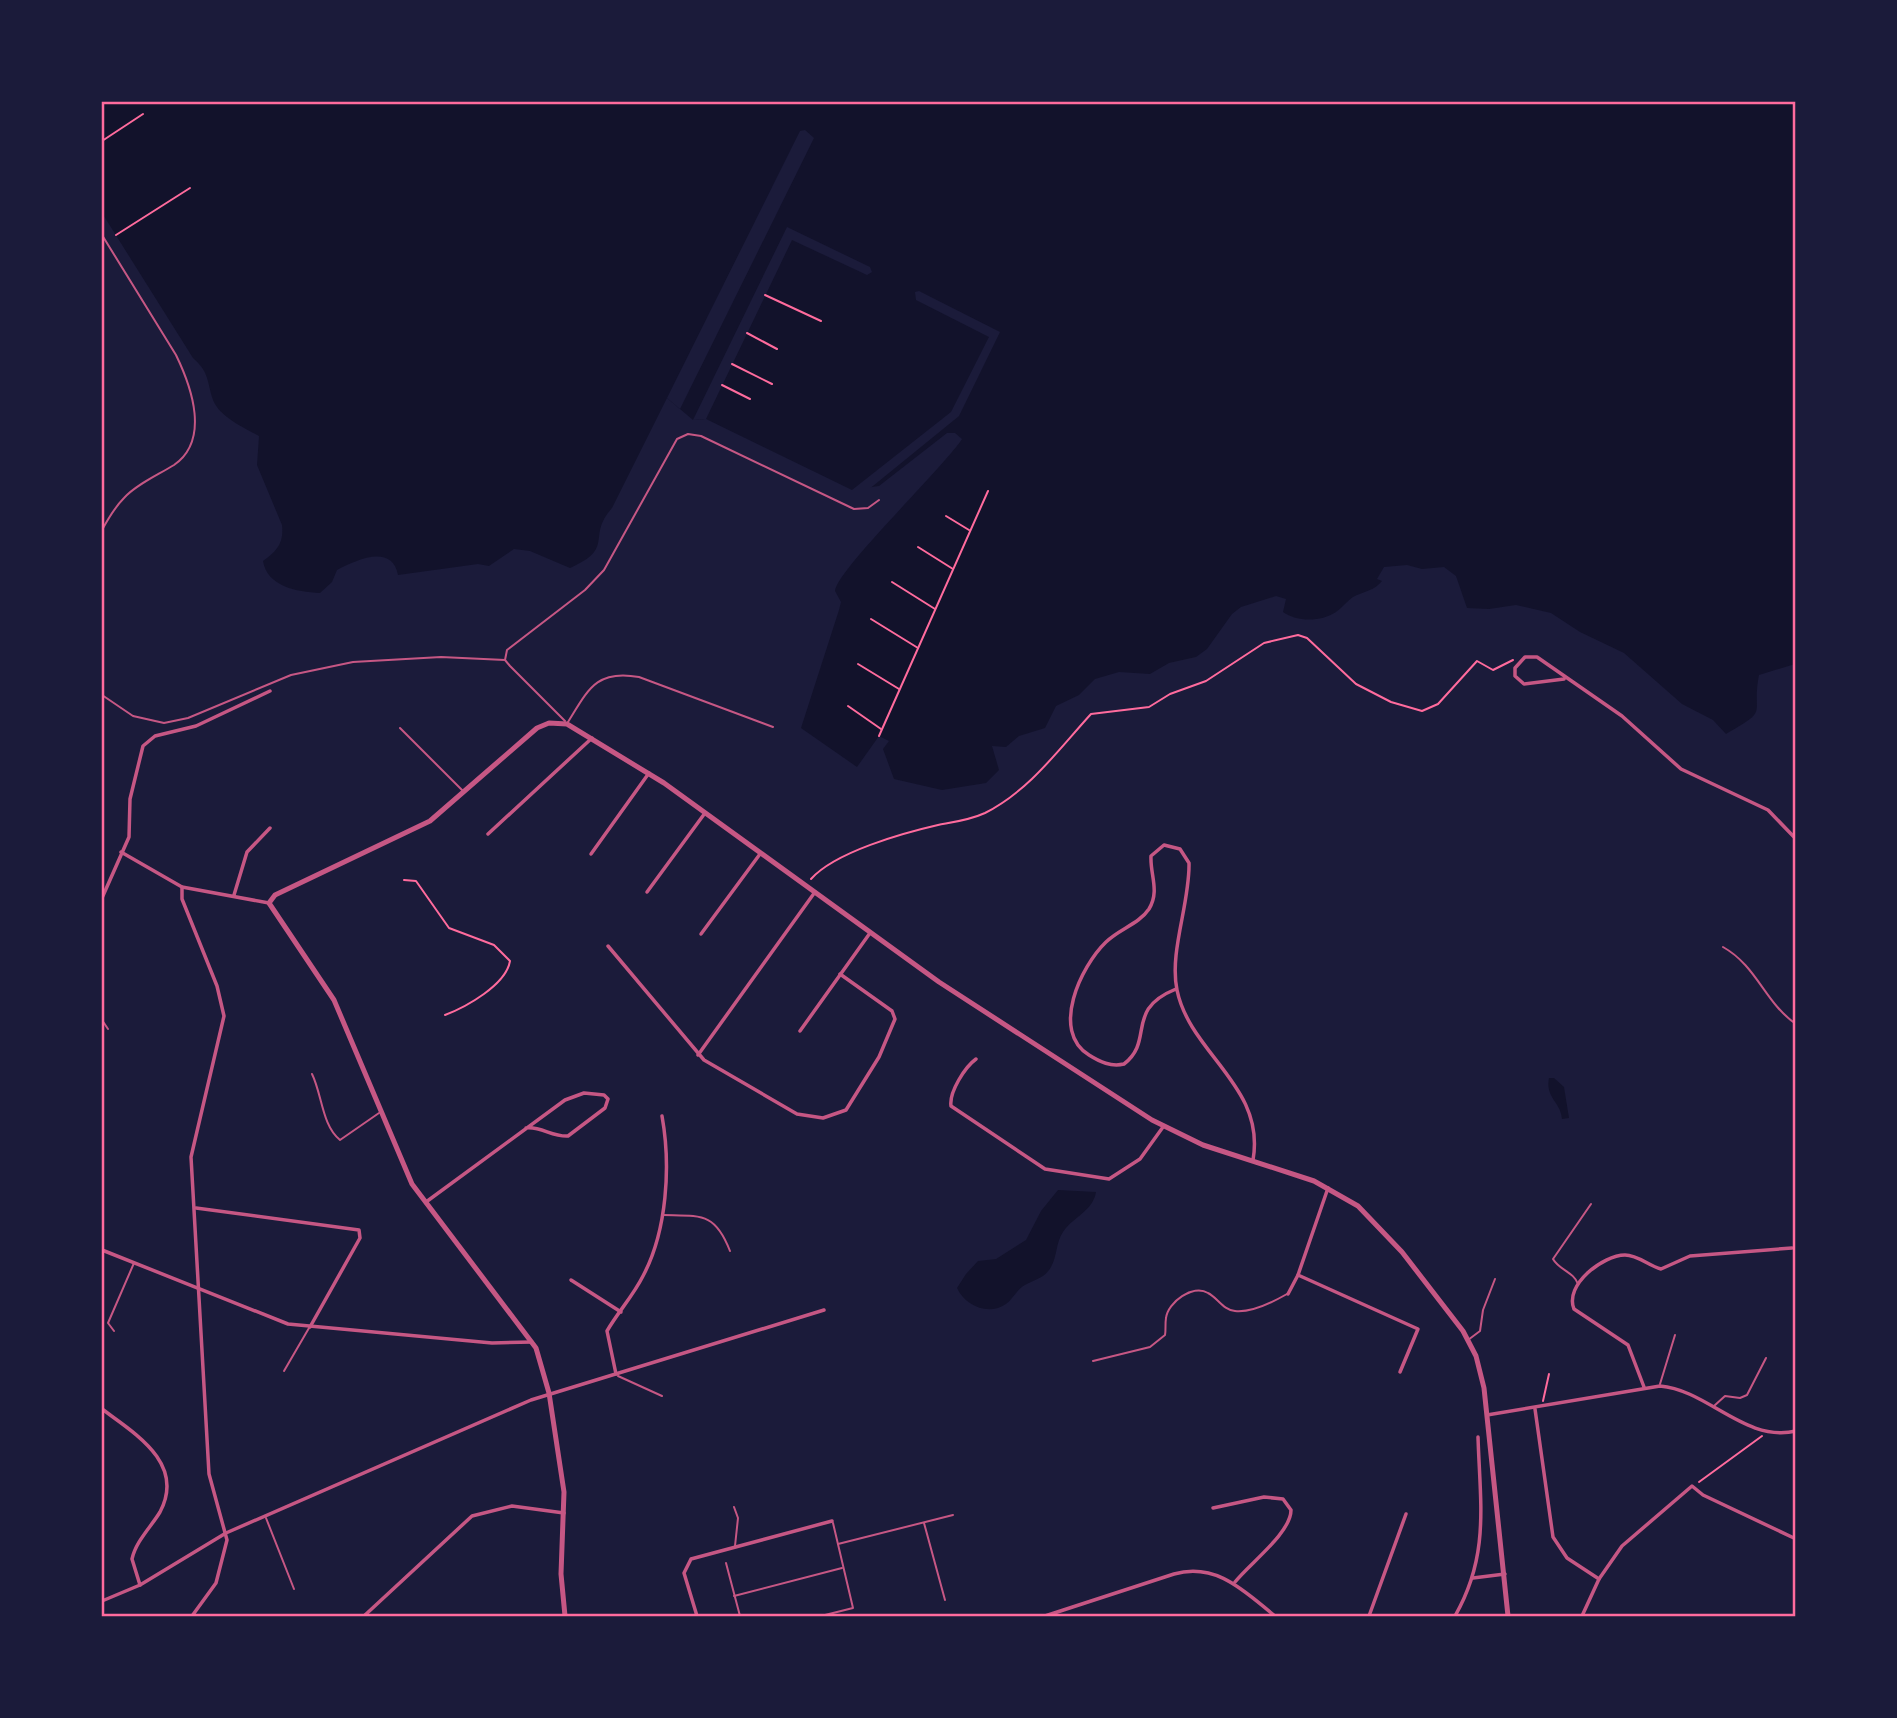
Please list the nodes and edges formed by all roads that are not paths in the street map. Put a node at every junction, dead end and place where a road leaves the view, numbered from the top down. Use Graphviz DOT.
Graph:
graph roads {
  1 [pos="102,235"];
  2 [pos="879,500"];
  3 [pos="102,530"];
  4 [pos="102,630"];
  5 [pos="505,660"];
  6 [pos="102,675"];
  7 [pos="1564,679"];
  8 [pos="270,691"];
  9 [pos="102,695"];
  10 [pos="567,724"];
  11 [pos="773,727"];
  12 [pos="400,728"];
  13 [pos="592,738"];
  14 [pos="649,773"];
  15 [pos="465,793"];
  16 [pos="705,813"];
  17 [pos="270,828"];
  18 [pos="488,834"];
  19 [pos="1796,839"];
  20 [pos="121,852"];
  21 [pos="761,853"];
  22 [pos="591,854"];
  23 [pos="182,887"];
  24 [pos="647,892"];
  25 [pos="816,892"];
  26 [pos="234,895"];
  27 [pos="102,898"];
  28 [pos="269,903"];
  29 [pos="871,932"];
  30 [pos="701,934"];
  31 [pos="608,946"];
  32 [pos="1723,947"];
  33 [pos="840,974"];
  34 [pos="1176,989"];
  35 [pos="102,1020"];
  36 [pos="1796,1024"];
  37 [pos="108,1029"];
  38 [pos="800,1031"];
  39 [pos="698,1055"];
  40 [pos="976,1059"];
  41 [pos="312,1074"];
  42 [pos="380,1112"];
  43 [pos="662,1116"];
  44 [pos="1163,1127"];
  45 [pos="526,1128"];
  46 [pos="1253,1160"];
  47 [pos="1328,1188"];
  48 [pos="425,1203"];
  49 [pos="1591,1204"];
  50 [pos="196,1208"];
  51 [pos="662,1215"];
  52 [pos="1792,1248"];
  53 [pos="102,1250"];
  54 [pos="730,1251"];
  55 [pos="134,1263"];
  56 [pos="1298,1275"];
  57 [pos="1494,1279"];
  58 [pos="571,1280"];
  59 [pos="1578,1284"];
  60 [pos="201,1290"];
  61 [pos="1288,1294"];
  62 [pos="824,1310"];
  63 [pos="621,1312"];
  64 [pos="310,1327"];
  65 [pos="114,1331"];
  66 [pos="1675,1335"];
  67 [pos="1468,1340"];
  68 [pos="533,1342"];
  69 [pos="1766,1358"];
  70 [pos="1093,1361"];
  71 [pos="284,1371"];
  72 [pos="1400,1372"];
  73 [pos="617,1375"];
  74 [pos="1660,1386"];
  75 [pos="1644,1387"];
  76 [pos="550,1393"];
  77 [pos="662,1396"];
  78 [pos="1713,1407"];
  79 [pos="102,1409"];
  80 [pos="1535,1409"];
  81 [pos="1487,1415"];
  82 [pos="1796,1431"];
  83 [pos="1478,1437"];
  84 [pos="734,1507"];
  85 [pos="1213,1508"];
  86 [pos="564,1513"];
  87 [pos="1406,1514"];
  88 [pos="953,1515"];
  89 [pos="265,1516"];
  90 [pos="832,1521"];
  91 [pos="924,1522"];
  92 [pos="226,1532"];
  93 [pos="1796,1539"];
  94 [pos="837,1544"];
  95 [pos="735,1546"];
  96 [pos="726,1563"];
  97 [pos="843,1567"];
  98 [pos="1505,1574"];
  99 [pos="1473,1578"];
  100 [pos="1599,1579"];
  101 [pos="1234,1583"];
  102 [pos="140,1585"];
  103 [pos="294,1589"];
  104 [pos="734,1595"];
  105 [pos="946,1600"];
  106 [pos="102,1601"];
  107 [pos="192,1616"];
  108 [pos="364,1616"];
  109 [pos="565,1616"];
  110 [pos="697,1616"];
  111 [pos="740,1616"];
  112 [pos="821,1616"];
  113 [pos="1045,1616"];
  114 [pos="1273,1616"];
  115 [pos="1369,1616"];
  116 [pos="1455,1616"];
  117 [pos="1508,1616"];
  118 [pos="1582,1616"];
  1 -- 3 [label="lane"];
  2 -- 5 [label="lane"];
  4 -- 6 [label="lane"];
  5 -- 9 [label="lane"];
  5 -- 10 [label="lane"];
  7 -- 7 [label="street"];
  7 -- 19 [label="street"];
  8 -- 20 [label="street"];
  10 -- 11 [label="lane"];
  10 -- 13 [label="street"];
  10 -- 15 [label="street"];
  12 -- 15 [label="lane"];
  13 -- 14 [label="street"];
  13 -- 18 [label="street"];
  14 -- 16 [label="street"];
  14 -- 22 [label="street"];
  15 -- 28 [label="street"];
  16 -- 21 [label="street"];
  16 -- 24 [label="street"];
  17 -- 26 [label="street"];
  20 -- 23 [label="street"];
  20 -- 27 [label="street"];
  21 -- 25 [label="street"];
  21 -- 30 [label="street"];
  23 -- 26 [label="street"];
  23 -- 50 [label="street"];
  25 -- 29 [label="street"];
  25 -- 39 [label="street"];
  26 -- 28 [label="street"];
  28 -- 42 [label="street"];
  29 -- 33 [label="street"];
  29 -- 44 [label="street"];
  31 -- 39 [label="street"];
  32 -- 36 [label="lane"];
  33 -- 38 [label="street"];
  33 -- 39 [label="street"];
  34 -- 34 [label="street"];
  34 -- 46 [label="street"];
  35 -- 37 [label="lane"];
  40 -- 44 [label="street"];
  41 -- 42 [label="lane"];
  42 -- 48 [label="street"];
  43 -- 51 [label="street"];
  44 -- 46 [label="street"];
  45 -- 45 [label="street"];
  45 -- 48 [label="street"];
  46 -- 47 [label="street"];
  47 -- 56 [label="street"];
  47 -- 67 [label="street"];
  48 -- 68 [label="street"];
  49 -- 59 [label="lane"];
  50 -- 60 [label="street"];
  50 -- 64 [label="street"];
  51 -- 54 [label="lane"];
  51 -- 63 [label="street"];
  52 -- 59 [label="street"];
  53 -- 55 [label="street"];
  55 -- 60 [label="street"];
  55 -- 65 [label="lane"];
  56 -- 61 [label="street"];
  56 -- 72 [label="street"];
  57 -- 67 [label="lane"];
  58 -- 63 [label="street"];
  59 -- 75 [label="street"];
  60 -- 64 [label="street"];
  60 -- 92 [label="street"];
  61 -- 70 [label="lane"];
  62 -- 73 [label="street"];
  63 -- 73 [label="street"];
  64 -- 68 [label="street"];
  64 -- 71 [label="lane"];
  66 -- 74 [label="lane"];
  67 -- 81 [label="street"];
  68 -- 76 [label="street"];
  69 -- 78 [label="lane"];
  73 -- 76 [label="street"];
  73 -- 77 [label="lane"];
  74 -- 75 [label="street"];
  74 -- 78 [label="street"];
  75 -- 80 [label="street"];
  76 -- 86 [label="street"];
  76 -- 89 [label="street"];
  78 -- 82 [label="street"];
  79 -- 102 [label="street"];
  80 -- 81 [label="street"];
  80 -- 100 [label="street"];
  81 -- 98 [label="street"];
  83 -- 99 [label="street"];
  84 -- 95 [label="lane"];
  85 -- 101 [label="street"];
  86 -- 108 [label="street"];
  86 -- 109 [label="street"];
  87 -- 115 [label="street"];
  88 -- 91 [label="lane"];
  89 -- 92 [label="street"];
  89 -- 103 [label="lane"];
  90 -- 94 [label="lane"];
  90 -- 95 [label="street"];
  91 -- 94 [label="lane"];
  91 -- 105 [label="lane"];
  92 -- 102 [label="street"];
  92 -- 107 [label="street"];
  93 -- 100 [label="street"];
  94 -- 97 [label="lane"];
  95 -- 110 [label="street"];
  96 -- 104 [label="lane"];
  97 -- 104 [label="lane"];
  97 -- 112 [label="lane"];
  98 -- 99 [label="street"];
  98 -- 117 [label="street"];
  99 -- 116 [label="street"];
  100 -- 118 [label="street"];
  101 -- 113 [label="street"];
  101 -- 114 [label="street"];
  102 -- 106 [label="street"];
  104 -- 111 [label="lane"];
}
